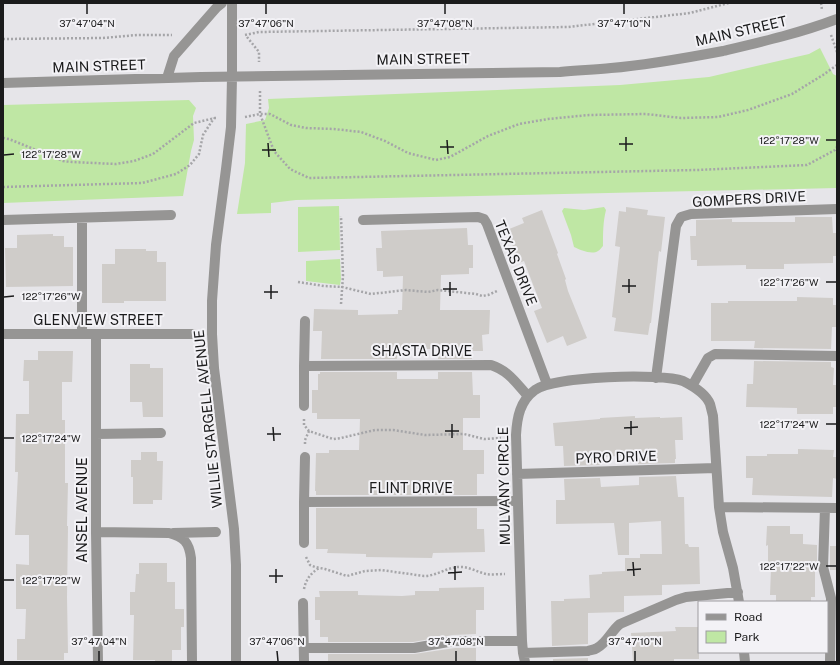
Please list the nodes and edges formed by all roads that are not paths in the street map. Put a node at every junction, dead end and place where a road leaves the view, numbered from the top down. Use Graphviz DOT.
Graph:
graph roads {
  1 [pos="222,3"];
  2 [pos="232,3"];
  3 [pos="837,19"];
  4 [pos="232,77"];
  5 [pos="167,78"];
  6 [pos="3,83"];
  7 [pos="837,210"];
  8 [pos="171,215"];
  9 [pos="82,218"];
  10 [pos="3,220"];
  11 [pos="363,220"];
  12 [pos="305,321"];
  13 [pos="3,334"];
  14 [pos="82,334"];
  15 [pos="96,334"];
  16 [pos="193,334"];
  17 [pos="837,356"];
  18 [pos="304,366"];
  19 [pos="656,378"];
  20 [pos="547,384"];
  21 [pos="692,386"];
  22 [pos="528,396"];
  23 [pos="304,406"];
  24 [pos="161,433"];
  25 [pos="96,434"];
  26 [pos="305,457"];
  27 [pos="716,468"];
  28 [pos="517,474"];
  29 [pos="517,501"];
  30 [pos="304,502"];
  31 [pos="719,507"];
  32 [pos="825,508"];
  33 [pos="837,508"];
  34 [pos="96,532"];
  35 [pos="216,532"];
  36 [pos="169,533"];
  37 [pos="304,543"];
  38 [pos="738,597"];
  39 [pos="303,603"];
  40 [pos="522,642"];
  41 [pos="304,648"];
  42 [pos="524,658"];
  43 [pos="98,662"];
  44 [pos="192,662"];
  45 [pos="236,662"];
  46 [pos="304,662"];
  47 [pos="830,662"];
  1 -- 5 [label="street"];
  2 -- 4 [label="street, WILLIE STARGELL AVENUE"];
  3 -- 4 [label="street, MAIN STREET"];
  4 -- 5 [label="street, MAIN STREET"];
  4 -- 45 [label="street, WILLIE STARGELL AVENUE"];
  5 -- 6 [label="street, MAIN STREET"];
  7 -- 19 [label="street, GOMPERS DRIVE"];
  8 -- 9 [label="street"];
  9 -- 10 [label="street"];
  9 -- 14 [label="street"];
  11 -- 20 [label="street, TEXAS DRIVE"];
  12 -- 18 [label="street"];
  13 -- 14 [label="street, GLENVIEW STREET"];
  14 -- 15 [label="street, GLENVIEW STREET"];
  15 -- 16 [label="street, GLENVIEW STREET"];
  15 -- 25 [label="street, ANSEL AVENUE"];
  17 -- 21 [label="street"];
  18 -- 22 [label="street, SHASTA DRIVE"];
  18 -- 23 [label="street"];
  19 -- 20 [label="street, MULVANY CIRCLE"];
  19 -- 21 [label="street, MULVANY CIRCLE"];
  20 -- 22 [label="street, MULVANY CIRCLE"];
  21 -- 27 [label="street, MULVANY CIRCLE"];
  22 -- 28 [label="street, MULVANY CIRCLE"];
  24 -- 25 [label="street"];
  25 -- 34 [label="street, ANSEL AVENUE"];
  26 -- 30 [label="street"];
  27 -- 28 [label="street, PYRO DRIVE"];
  27 -- 31 [label="street, MULVANY CIRCLE"];
  28 -- 29 [label="street, MULVANY CIRCLE"];
  29 -- 30 [label="street, FLINT DRIVE"];
  29 -- 40 [label="street, MULVANY CIRCLE"];
  30 -- 37 [label="street"];
  31 -- 32 [label="street"];
  31 -- 38 [label="street, MULVANY CIRCLE"];
  32 -- 33 [label="street"];
  32 -- 47 [label="street"];
  34 -- 36 [label="street"];
  34 -- 43 [label="street, ANSEL AVENUE"];
  35 -- 36 [label="street"];
  36 -- 44 [label="street"];
  38 -- 42 [label="street"];
  39 -- 41 [label="street"];
  40 -- 41 [label="street"];
  40 -- 42 [label="street, MULVANY CIRCLE"];
  41 -- 46 [label="street"];
}
